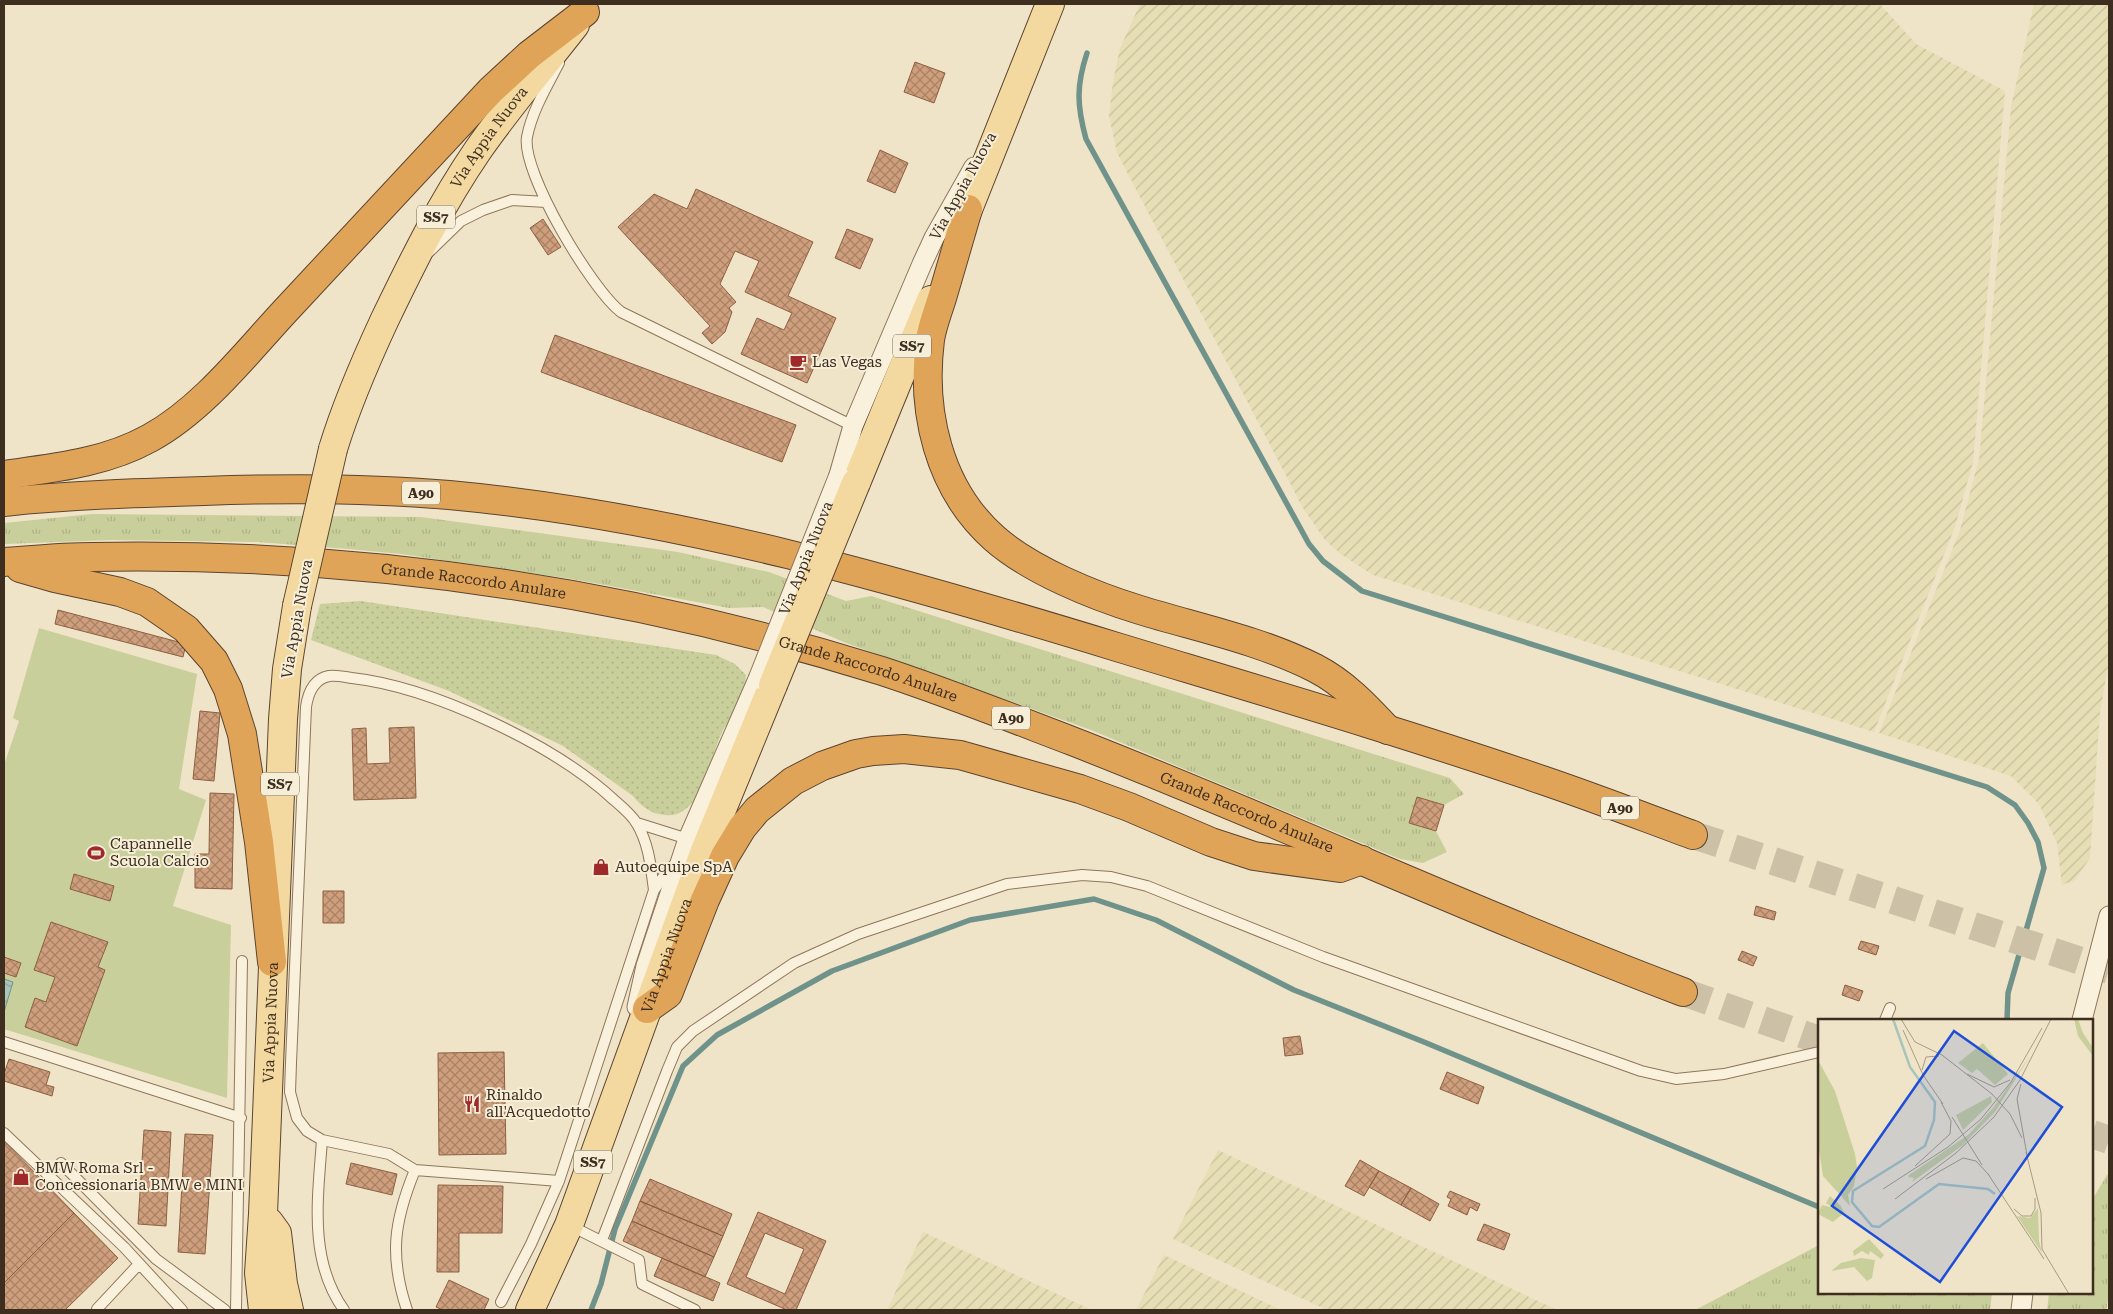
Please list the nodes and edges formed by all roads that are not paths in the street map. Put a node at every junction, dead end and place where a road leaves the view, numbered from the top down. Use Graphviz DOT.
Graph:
graph roads {
  1 [pos="1045,4"];
  2 [pos="1050,4"];
  3 [pos="588,8"];
  4 [pos="1034,43"];
  5 [pos="1008,107"];
  6 [pos="546,202"];
  7 [pos="968,209"];
  8 [pos="406,274"];
  9 [pos="853,426"];
  10 [pos="4,475"];
  11 [pos="848,479"];
  12 [pos="4,502"];
  13 [pos="4,563"];
  14 [pos="765,682"];
  15 [pos="1389,731"];
  16 [pos="637,823"];
  17 [pos="1693,835"];
  18 [pos="688,839"];
  19 [pos="681,859"];
  20 [pos="1362,860"];
  21 [pos="654,890"];
  22 [pos="2109,916"];
  23 [pos="242,961"];
  24 [pos="272,962"];
  25 [pos="1683,992"];
  26 [pos="271,1004"];
  27 [pos="1890,1008"];
  28 [pos="647,1009"];
  29 [pos="1885,1019"];
  30 [pos="2082,1019"];
  31 [pos="4,1042"];
  32 [pos="1818,1052"];
  33 [pos="291,1063"];
  34 [pos="621,1081"];
  35 [pos="241,1118"];
  36 [pos="4,1133"];
  37 [pos="322,1140"];
  38 [pos="61,1162"];
  39 [pos="415,1170"];
  40 [pos="559,1181"];
  41 [pos="263,1214"];
  42 [pos="569,1225"];
  43 [pos="602,1240"];
  44 [pos="139,1264"];
  45 [pos="2023,1294"];
  46 [pos="501,1302"];
  47 [pos="97,1310"];
  48 [pos="182,1310"];
  49 [pos="225,1310"];
  50 [pos="236,1310"];
  51 [pos="263,1310"];
  52 [pos="289,1310"];
  53 [pos="344,1310"];
  54 [pos="407,1310"];
  55 [pos="530,1310"];
  56 [pos="695,1310"];
  57 [pos="2022,1310"];
  1 -- 4 [label="main road"];
  2 -- 4 [label="main road, Via Appia Nuova / SS7"];
  3 -- 6 [label="lane"];
  3 -- 8 [label="main road, Via Appia Nuova / SS7"];
  3 -- 10 [label="highway"];
  4 -- 5 [label="main road, Via Appia Nuova / SS7"];
  5 -- 7 [label="main road, Via Appia Nuova / SS7"];
  5 -- 9 [label="street, Via Appia Nuova"];
  6 -- 8 [label="lane"];
  6 -- 9 [label="lane"];
  7 -- 11 [label="main road, Via Appia Nuova / SS7"];
  7 -- 15 [label="highway"];
  8 -- 24 [label="main road, Via Appia Nuova / SS7, bridge"];
  9 -- 11 [label="street, Via Appia Nuova"];
  11 -- 14 [label="main road, Via Appia Nuova / SS7, bridge"];
  12 -- 15 [label="highway, A90"];
  13 -- 20 [label="highway, Grande Raccordo Anulare / A90"];
  13 -- 24 [label="highway"];
  14 -- 18 [label="street, Via Appia Nuova"];
  14 -- 28 [label="main road, Via Appia Nuova / SS7"];
  15 -- 17 [label="highway, A90"];
  16 -- 18 [label="lane"];
  16 -- 21 [label="lane"];
  16 -- 33 [label="lane"];
  18 -- 19 [label="street, Via Appia Nuova"];
  19 -- 21 [label="lane"];
  19 -- 34 [label="street, Via Appia Nuova"];
  20 -- 25 [label="highway, Grande Raccordo Anulare / A90"];
  20 -- 28 [label="highway"];
  21 -- 40 [label="lane"];
  22 -- 30 [label="street"];
  23 -- 35 [label="lane"];
  24 -- 26 [label="main road, Via Appia Nuova / SS7"];
  26 -- 33 [label="lane"];
  26 -- 41 [label="main road, Via Appia Nuova / SS7"];
  27 -- 29 [label="lane"];
  28 -- 34 [label="main road, Via Appia Nuova / SS7"];
  31 -- 35 [label="lane"];
  32 -- 43 [label="lane"];
  33 -- 37 [label="lane"];
  34 -- 42 [label="main road, Via Appia Nuova / SS7"];
  35 -- 50 [label="lane"];
  36 -- 44 [label="lane"];
  37 -- 39 [label="lane"];
  37 -- 53 [label="lane"];
  38 -- 49 [label="lane"];
  39 -- 40 [label="lane"];
  39 -- 54 [label="lane"];
  40 -- 46 [label="lane"];
  41 -- 51 [label="main road, Via Appia Nuova"];
  41 -- 52 [label="main road"];
  42 -- 43 [label="lane"];
  42 -- 55 [label="main road, Via Appia Nuova / SS7"];
  43 -- 56 [label="lane"];
  44 -- 47 [label="lane"];
  44 -- 48 [label="lane"];
  45 -- 57 [label="street"];
}
